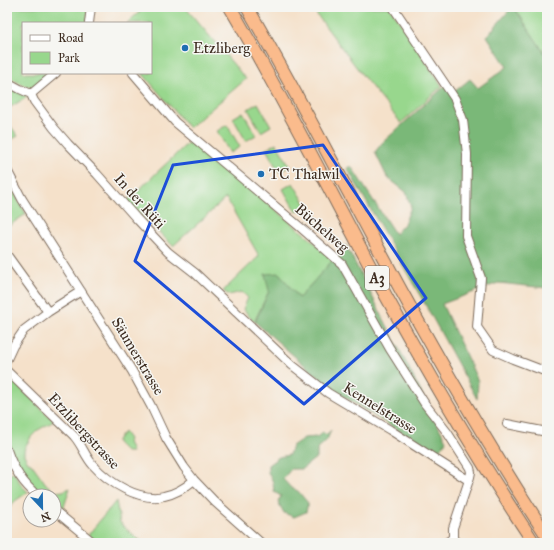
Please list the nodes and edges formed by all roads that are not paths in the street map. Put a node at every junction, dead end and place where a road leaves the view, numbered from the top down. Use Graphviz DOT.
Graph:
graph roads {
  1 [pos="91,7"];
  2 [pos="230,7"];
  3 [pos="247,7"];
  4 [pos="393,7"];
  5 [pos="89,22"];
  6 [pos="55,74"];
  7 [pos="134,74"];
  8 [pos="7,82"];
  9 [pos="32,94"];
  10 [pos="7,170"];
  11 [pos="7,255"];
  12 [pos="81,291"];
  13 [pos="48,312"];
  14 [pos="281,354"];
  15 [pos="7,360"];
  16 [pos="7,371"];
  17 [pos="547,372"];
  18 [pos="507,424"];
  19 [pos="547,432"];
  20 [pos="7,450"];
  21 [pos="194,480"];
  22 [pos="468,480"];
  23 [pos="29,488"];
  24 [pos="62,517"];
  25 [pos="547,536"];
  26 [pos="455,540"];
  27 [pos="94,543"];
  28 [pos="260,543"];
  29 [pos="446,543"];
  30 [pos="534,543"];
  1 -- 5 [label="street"];
  2 -- 30 [label="highway, A3"];
  3 -- 25 [label="highway, A3"];
  4 -- 17 [label="street"];
  6 -- 9 [label="street"];
  7 -- 22 [label="street, Büchelweg"];
  8 -- 9 [label="street"];
  9 -- 14 [label="street, In der Rüti"];
  10 -- 12 [label="street, Säumerstrasse"];
  11 -- 13 [label="street"];
  12 -- 13 [label="street"];
  12 -- 21 [label="street, Säumerstrasse"];
  13 -- 15 [label="street"];
  14 -- 22 [label="street, Kennelstrasse"];
  16 -- 21 [label="street, Etzlibergstrasse"];
  18 -- 19 [label="street"];
  20 -- 23 [label="street"];
  21 -- 28 [label="street, Säumerstrasse"];
  22 -- 26 [label="street"];
  24 -- 27 [label="street"];
  26 -- 29 [label="street"];
}
